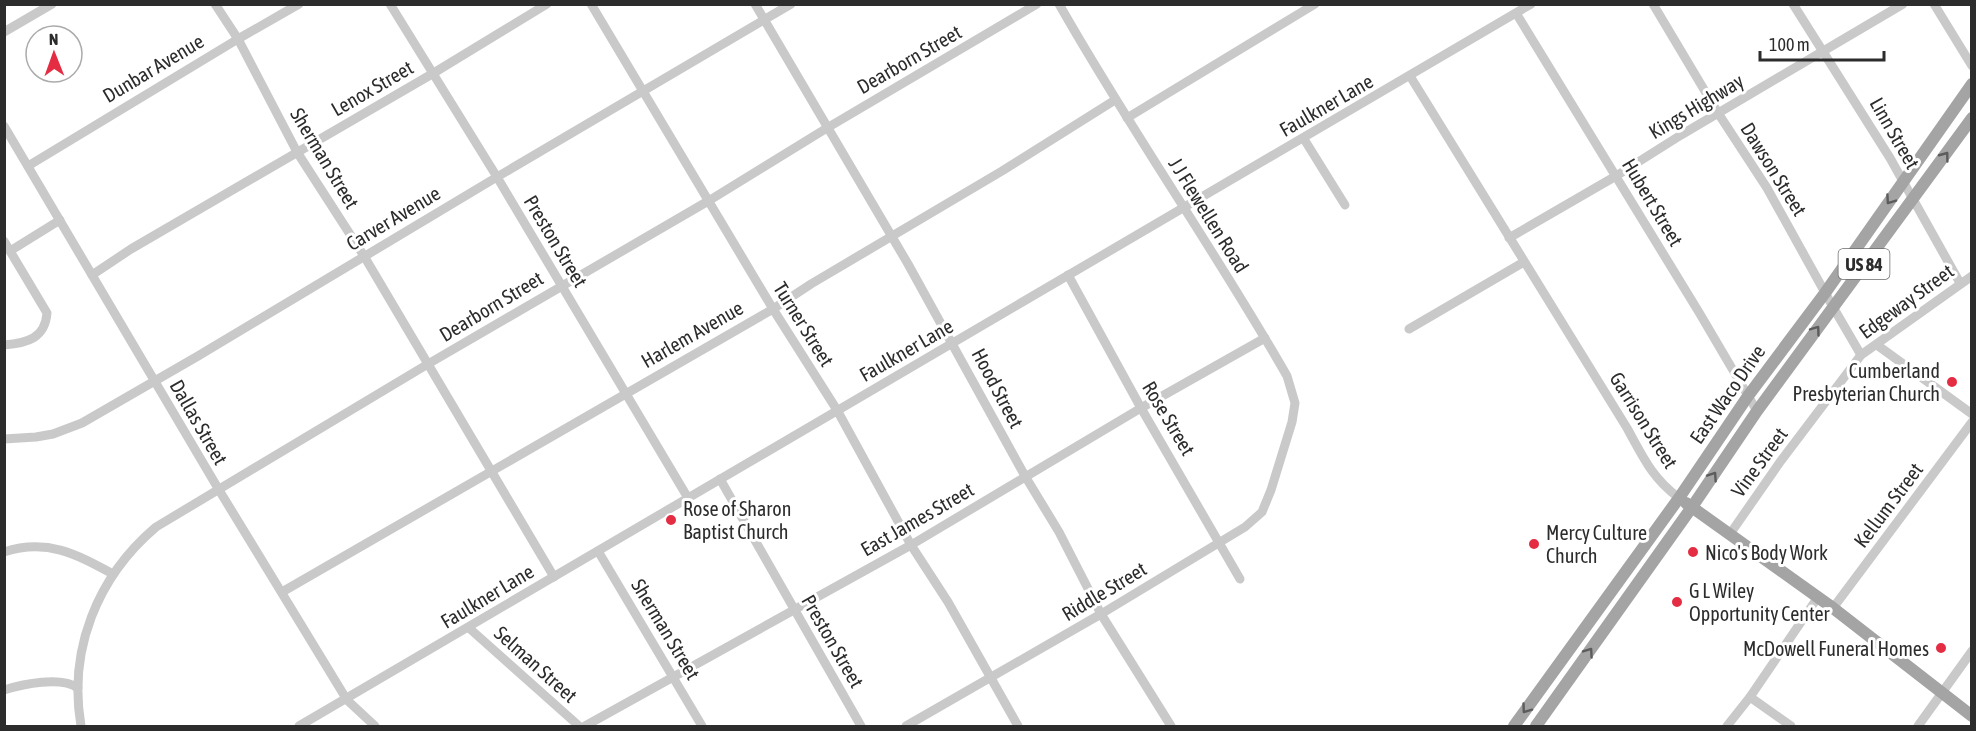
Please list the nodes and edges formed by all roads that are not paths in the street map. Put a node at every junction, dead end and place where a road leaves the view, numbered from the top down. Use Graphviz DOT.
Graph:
graph roads {
  1 [pos="52,4"];
  2 [pos="214,4"];
  3 [pos="299,4"];
  4 [pos="390,4"];
  5 [pos="547,4"];
  6 [pos="591,4"];
  7 [pos="755,4"];
  8 [pos="790,4"];
  9 [pos="1037,4"];
  10 [pos="1059,4"];
  11 [pos="1315,4"];
  12 [pos="1531,4"];
  13 [pos="1653,4"];
  14 [pos="1793,4"];
  15 [pos="1903,4"];
  16 [pos="1934,4"];
  17 [pos="1516,13"];
  18 [pos="765,20"];
  19 [pos="4,32"];
  20 [pos="238,39"];
  21 [pos="1824,51"];
  22 [pos="1971,66"];
  23 [pos="432,74"];
  24 [pos="1410,76"];
  25 [pos="1971,84"];
  26 [pos="644,90"];
  27 [pos="1115,100"];
  28 [pos="1718,113"];
  29 [pos="1127,118"];
  30 [pos="1971,118"];
  31 [pos="4,126"];
  32 [pos="828,128"];
  33 [pos="1304,139"];
  34 [pos="297,152"];
  35 [pos="28,166"];
  36 [pos="1616,176"];
  37 [pos="497,177"];
  38 [pos="1903,182"];
  39 [pos="1912,199"];
  40 [pos="710,200"];
  41 [pos="1345,205"];
  42 [pos="1184,207"];
  43 [pos="60,220"];
  44 [pos="892,236"];
  45 [pos="1509,238"];
  46 [pos="7,246"];
  47 [pos="364,256"];
  48 [pos="1524,262"];
  49 [pos="92,274"];
  50 [pos="1068,275"];
  51 [pos="1971,276"];
  52 [pos="1960,284"];
  53 [pos="562,285"];
  54 [pos="1825,293"];
  55 [pos="1833,307"];
  56 [pos="773,309"];
  57 [pos="1410,329"];
  58 [pos="1264,338"];
  59 [pos="953,344"];
  60 [pos="4,345"];
  61 [pos="1877,345"];
  62 [pos="1861,355"];
  63 [pos="428,364"];
  64 [pos="155,382"];
  65 [pos="626,393"];
  66 [pos="1748,396"];
  67 [pos="1141,408"];
  68 [pos="837,410"];
  69 [pos="1757,411"];
  70 [pos="1971,414"];
  71 [pos="1971,422"];
  72 [pos="4,439"];
  73 [pos="1283,453"];
  74 [pos="492,472"];
  75 [pos="1024,476"];
  76 [pos="720,479"];
  77 [pos="219,490"];
  78 [pos="688,498"];
  79 [pos="1679,498"];
  80 [pos="1692,507"];
  81 [pos="1730,534"];
  82 [pos="1221,543"];
  83 [pos="911,545"];
  84 [pos="598,551"];
  85 [pos="4,552"];
  86 [pos="113,574"];
  87 [pos="554,577"];
  88 [pos="1240,579"];
  89 [pos="282,592"];
  90 [pos="1818,597"];
  91 [pos="1833,608"];
  92 [pos="794,609"];
  93 [pos="1101,614"];
  94 [pos="469,628"];
  95 [pos="1971,651"];
  96 [pos="674,676"];
  97 [pos="990,677"];
  98 [pos="78,688"];
  99 [pos="4,690"];
  100 [pos="1941,694"];
  101 [pos="1750,697"];
  102 [pos="347,700"];
  103 [pos="1971,716"];
  104 [pos="81,726"];
  105 [pos="299,726"];
  106 [pos="375,726"];
  107 [pos="579,726"];
  108 [pos="585,726"];
  109 [pos="702,726"];
  110 [pos="861,726"];
  111 [pos="906,726"];
  112 [pos="1018,726"];
  113 [pos="1171,726"];
  114 [pos="1514,726"];
  115 [pos="1536,726"];
  116 [pos="1727,726"];
  117 [pos="1791,726"];
  118 [pos="1918,726"];
  1 -- 19 [label="street"];
  2 -- 20 [label="street, Sherman Street"];
  3 -- 20 [label="street, Dunbar Avenue"];
  4 -- 23 [label="street, Preston Street"];
  5 -- 23 [label="street, Lenox Street"];
  6 -- 26 [label="street, Turner Street"];
  7 -- 18 [label="street, Hood Street"];
  8 -- 18 [label="street, Carver Avenue"];
  9 -- 32 [label="street, Dearborn Street"];
  10 -- 27 [label="street, J J Flewellen Road"];
  11 -- 29 [label="street"];
  12 -- 17 [label="street, Faulkner Lane"];
  13 -- 28 [label="street, Dawson Street"];
  14 -- 21 [label="street, Linn Street"];
  15 -- 21 [label="street, Kings Highway"];
  16 -- 22 [label="street"];
  17 -- 24 [label="street, Faulkner Lane"];
  17 -- 36 [label="street, Hubert Street"];
  18 -- 26 [label="street, Carver Avenue"];
  18 -- 32 [label="street, Hood Street"];
  20 -- 34 [label="street, Sherman Street"];
  20 -- 35 [label="street, Dunbar Avenue"];
  21 -- 28 [label="street, Kings Highway"];
  21 -- 38 [label="street, Linn Street"];
  23 -- 34 [label="street, Lenox Street"];
  23 -- 37 [label="street, Preston Street"];
  24 -- 33 [label="street, Faulkner Lane"];
  24 -- 45 [label="street, Garrison Street"];
  25 -- 38 [label="main road, East Waco Drive / US 84"];
  26 -- 37 [label="street, Carver Avenue"];
  26 -- 40 [label="street, Turner Street"];
  27 -- 29 [label="street, J J Flewellen Road"];
  27 -- 44 [label="street, Harlem Avenue"];
  28 -- 36 [label="street, Kings Highway"];
  28 -- 54 [label="street, Dawson Street"];
  29 -- 42 [label="street, J J Flewellen Road"];
  39 -- 30 [label="main road, East Waco Drive / US 84, one-way"];
  31 -- 35 [label="street, Dallas Street"];
  32 -- 40 [label="street, Dearborn Street"];
  32 -- 44 [label="street, Hood Street"];
  33 -- 41 [label="street"];
  33 -- 42 [label="street, Faulkner Lane"];
  34 -- 47 [label="street, Sherman Street"];
  34 -- 49 [label="street, Lenox Street"];
  35 -- 43 [label="street, Dallas Street"];
  36 -- 45 [label="street, Kings Highway"];
  36 -- 66 [label="street, Hubert Street"];
  37 -- 47 [label="street, Carver Avenue"];
  37 -- 53 [label="street, Preston Street"];
  38 -- 39 [label="street, Linn Street"];
  38 -- 54 [label="main road, East Waco Drive / US 84, one-way"];
  39 -- 52 [label="street, Linn Street"];
  39 -- 55 [label="main road, East Waco Drive / US 84"];
  40 -- 53 [label="street, Dearborn Street"];
  40 -- 56 [label="street, Turner Street"];
  42 -- 50 [label="street, Faulkner Lane"];
  42 -- 58 [label="street, J J Flewellen Road"];
  43 -- 46 [label="street"];
  43 -- 49 [label="street, Dallas Street"];
  44 -- 56 [label="street, Harlem Avenue"];
  44 -- 59 [label="street, Hood Street"];
  45 -- 48 [label="street, Garrison Street"];
  46 -- 60 [label="street"];
  47 -- 63 [label="street, Sherman Street"];
  47 -- 64 [label="street, Carver Avenue"];
  48 -- 57 [label="street"];
  48 -- 79 [label="street, Garrison Street"];
  49 -- 64 [label="street, Dallas Street"];
  50 -- 59 [label="street, Faulkner Lane"];
  50 -- 67 [label="street, Rose Street"];
  51 -- 52 [label="street, Edgeway Street"];
  52 -- 61 [label="street, Edgeway Street"];
  53 -- 63 [label="street, Dearborn Street"];
  53 -- 65 [label="street, Preston Street"];
  54 -- 55 [label="street, Dawson Street"];
  54 -- 66 [label="main road, East Waco Drive / US 84"];
  55 -- 62 [label="street, Dawson Street"];
  69 -- 55 [label="main road, East Waco Drive / US 84, one-way"];
  56 -- 65 [label="street, Harlem Avenue"];
  56 -- 68 [label="street, Turner Street"];
  58 -- 67 [label="street, East James Street"];
  58 -- 73 [label="street, J J Flewellen Road"];
  59 -- 68 [label="street, Faulkner Lane"];
  59 -- 75 [label="street, Hood Street"];
  61 -- 62 [label="street, Edgeway Street"];
  61 -- 70 [label="street"];
  62 -- 81 [label="street, Vine Street"];
  63 -- 74 [label="street, Sherman Street"];
  63 -- 77 [label="street, Dearborn Street"];
  64 -- 72 [label="street, Carver Avenue"];
  64 -- 77 [label="street, Dallas Street"];
  65 -- 74 [label="street, Harlem Avenue"];
  65 -- 78 [label="street, Preston Street"];
  66 -- 69 [label="street, Hubert Street"];
  66 -- 79 [label="main road, East Waco Drive / US 84"];
  67 -- 75 [label="street, East James Street"];
  67 -- 82 [label="street, Rose Street"];
  68 -- 76 [label="street, Faulkner Lane"];
  68 -- 83 [label="street, Turner Street"];
  80 -- 69 [label="main road, East Waco Drive / US 84, one-way"];
  71 -- 91 [label="street, Kellum Street"];
  73 -- 82 [label="street, Riddle Street"];
  74 -- 87 [label="street, Sherman Street"];
  74 -- 89 [label="street, Harlem Avenue"];
  75 -- 83 [label="street, East James Street"];
  75 -- 93 [label="street, Hood Street"];
  76 -- 78 [label="street, Faulkner Lane"];
  76 -- 92 [label="street, Preston Street"];
  77 -- 86 [label="street, Dearborn Street"];
  77 -- 89 [label="street, Dallas Street"];
  78 -- 84 [label="street, Faulkner Lane"];
  79 -- 80 [label="main road, Garrison Street"];
  79 -- 114 [label="main road, East Waco Drive / US 84, one-way"];
  80 -- 81 [label="main road, Garrison Street"];
  115 -- 80 [label="main road, East Waco Drive / US 84, one-way"];
  81 -- 90 [label="main road, Garrison Street"];
  82 -- 88 [label="street, Rose Street"];
  82 -- 93 [label="street, Riddle Street"];
  83 -- 92 [label="street, East James Street"];
  83 -- 97 [label="street, Turner Street"];
  84 -- 87 [label="street, Faulkner Lane"];
  84 -- 96 [label="street, Sherman Street"];
  85 -- 86 [label="street"];
  86 -- 98 [label="street, Dearborn Street"];
  87 -- 94 [label="street, Faulkner Lane"];
  89 -- 102 [label="street, Dallas Street"];
  90 -- 91 [label="main road, Garrison Street"];
  90 -- 101 [label="street"];
  91 -- 100 [label="main road, Garrison Street"];
  92 -- 96 [label="street, East James Street"];
  92 -- 110 [label="street, Preston Street"];
  93 -- 97 [label="street, Riddle Street"];
  93 -- 113 [label="street, Hood Street"];
  94 -- 102 [label="street, Faulkner Lane"];
  94 -- 107 [label="street, Selman Street"];
  95 -- 100 [label="street"];
  96 -- 108 [label="street, East James Street"];
  96 -- 109 [label="street, Sherman Street"];
  97 -- 111 [label="street, Riddle Street"];
  97 -- 112 [label="street, Turner Street"];
  98 -- 99 [label="street"];
  98 -- 104 [label="street, Dearborn Street"];
  100 -- 103 [label="main road, Garrison Street"];
  100 -- 118 [label="street"];
  101 -- 116 [label="street"];
  101 -- 117 [label="street"];
  102 -- 105 [label="street, Faulkner Lane"];
  102 -- 106 [label="street, Dallas Street"];
}
